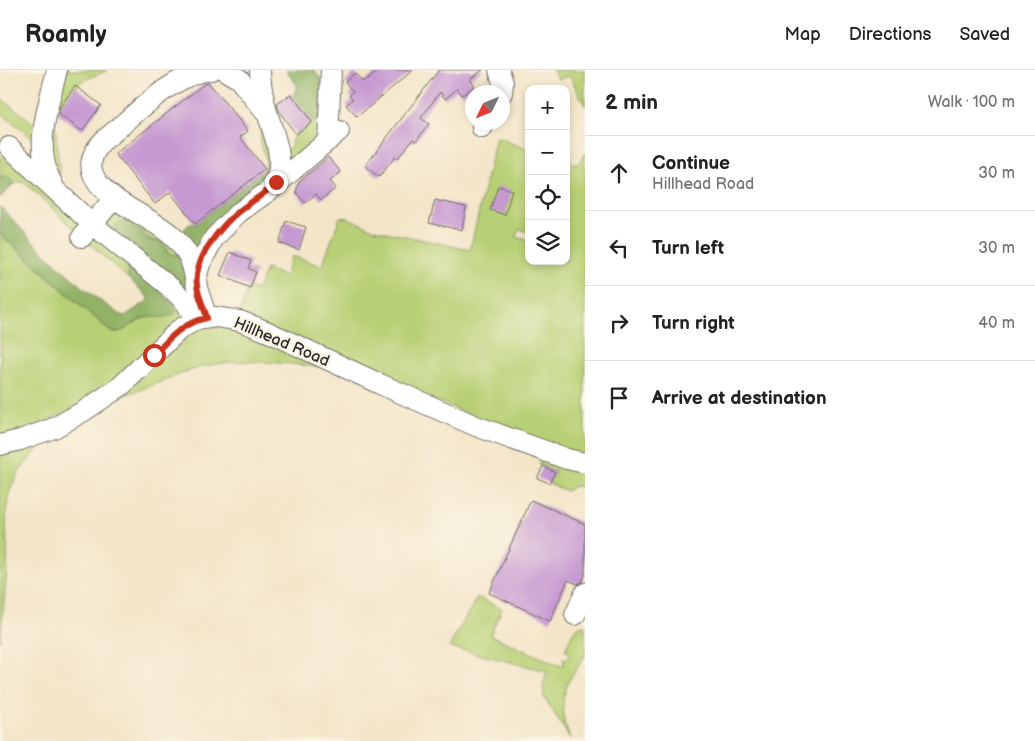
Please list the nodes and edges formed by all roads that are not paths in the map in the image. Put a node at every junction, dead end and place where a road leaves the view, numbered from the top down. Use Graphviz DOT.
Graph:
graph roads {
  1 [pos="57,70"];
  2 [pos="211,70"];
  3 [pos="224,70"];
  4 [pos="260,70"];
  5 [pos="500,70"];
  6 [pos="328,71"];
  7 [pos="503,85"];
  8 [pos="269,118"];
  9 [pos="9,147"];
  10 [pos="270,190"];
  11 [pos="58,193"];
  12 [pos="114,198"];
  13 [pos="87,230"];
  14 [pos="196,284"];
  15 [pos="202,319"];
  16 [pos="0,445"];
  17 [pos="585,463"];
  18 [pos="585,593"];
  19 [pos="575,615"];
  1 -- 11 [label="street"];
  2 -- 12 [label="street"];
  3 -- 8 [label="street"];
  4 -- 8 [label="street"];
  5 -- 7 [label="street"];
  6 -- 10 [label="street"];
  8 -- 10 [label="street"];
  9 -- 11 [label="street"];
  10 -- 14 [label="street"];
  11 -- 13 [label="street"];
  12 -- 13 [label="street"];
  12 -- 14 [label="street"];
  13 -- 15 [label="street"];
  14 -- 15 [label="street"];
  15 -- 16 [label="street"];
  15 -- 17 [label="street, Hillhead Road"];
  18 -- 19 [label="street"];
}
